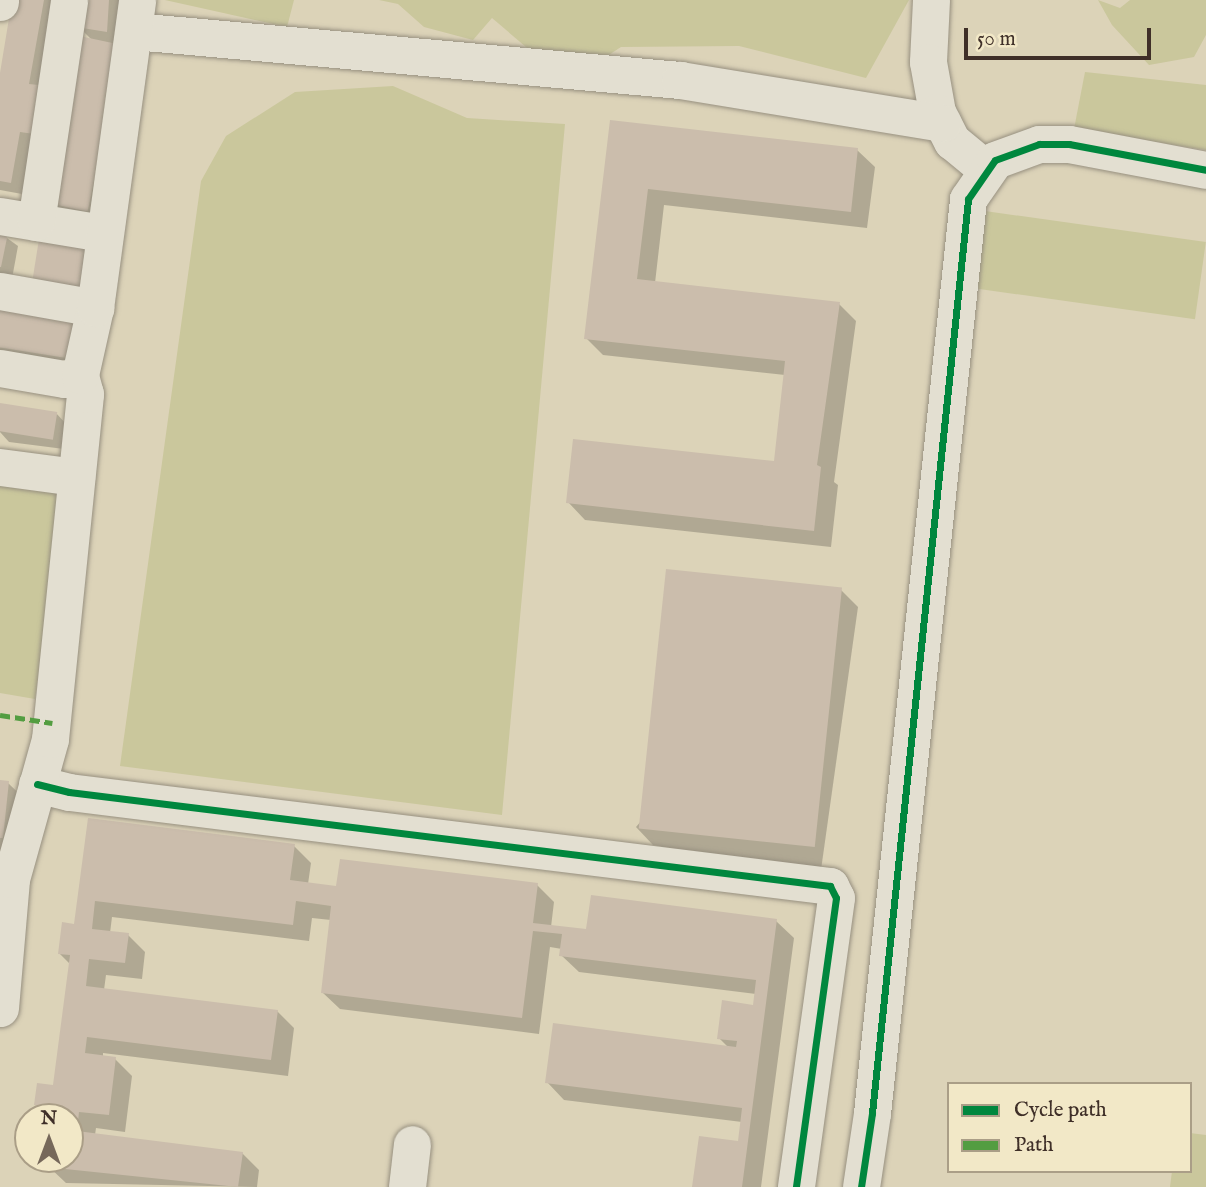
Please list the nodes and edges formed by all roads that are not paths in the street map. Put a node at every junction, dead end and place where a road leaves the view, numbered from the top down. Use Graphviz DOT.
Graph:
graph roads {
  1 [pos="69,0"];
  2 [pos="932,0"];
  3 [pos="135,16"];
  4 [pos="942,123"];
  5 [pos="986,169"];
  6 [pos="1206,170"];
  7 [pos="0,216"];
  8 [pos="36,222"];
  9 [pos="103,233"];
  10 [pos="0,291"];
  11 [pos="95,308"];
  12 [pos="0,368"];
  13 [pos="80,375"];
  14 [pos="0,467"];
  15 [pos="76,477"];
  16 [pos="37,784"];
  17 [pos="0,1008"];
  18 [pos="412,1144"];
  19 [pos="407,1187"];
  20 [pos="796,1187"];
  21 [pos="861,1187"];
  1 -- 8 [label="street"];
  2 -- 4 [label="street"];
  3 -- 4 [label="street"];
  3 -- 9 [label="street"];
  4 -- 5 [label="street"];
  5 -- 6 [label="street"];
  5 -- 21 [label="street"];
  7 -- 8 [label="street"];
  8 -- 9 [label="street"];
  9 -- 11 [label="street"];
  10 -- 11 [label="street"];
  11 -- 13 [label="street"];
  12 -- 13 [label="street"];
  13 -- 15 [label="street"];
  14 -- 15 [label="street"];
  15 -- 16 [label="street"];
  16 -- 17 [label="street"];
  16 -- 20 [label="street"];
  18 -- 19 [label="street"];
}
